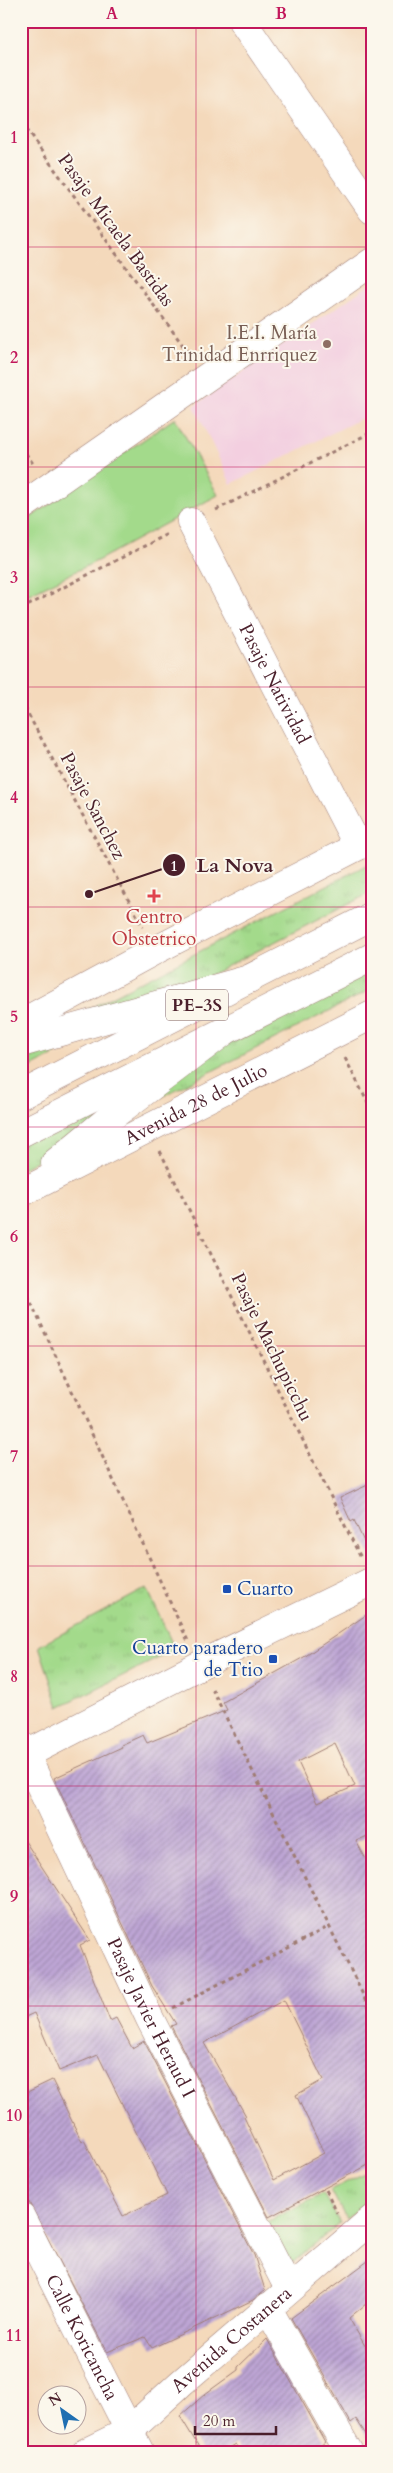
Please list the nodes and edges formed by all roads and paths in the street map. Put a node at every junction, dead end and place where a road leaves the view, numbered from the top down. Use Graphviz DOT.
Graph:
graph roads {
  1 [pos="242,21"];
  2 [pos="21,123"];
  3 [pos="372,210"];
  4 [pos="372,262"];
  5 [pos="206,378"];
  6 [pos="21,507"];
  7 [pos="191,522"];
  8 [pos="21,701"];
  9 [pos="365,843"];
  10 [pos="372,916"];
  11 [pos="156,950"];
  12 [pos="372,957"];
  13 [pos="249,979"];
  14 [pos="372,1015"];
  15 [pos="21,1023"];
  16 [pos="225,1031"];
  17 [pos="334,1035"];
  18 [pos="21,1043"];
  19 [pos="21,1095"];
  20 [pos="372,1111"];
  21 [pos="148,1128"];
  22 [pos="21,1134"];
  23 [pos="21,1192"];
  24 [pos="367,1571"];
  25 [pos="23,1752"];
  26 [pos="328,1927"];
  27 [pos="150,2019"];
  28 [pos="326,2190"];
  29 [pos="21,2217"];
  30 [pos="372,2219"];
  31 [pos="342,2221"];
  32 [pos="289,2289"];
  33 [pos="267,2307"];
  34 [pos="135,2441"];
  35 [pos="86,2452"];
  36 [pos="349,2452"];
  1 -- 3 [label="main road"];
  2 -- 5 [label="path, Pasaje Micaela Bastidas"];
  4 -- 5 [label="main road"];
  5 -- 6 [label="main road"];
  7 -- 9 [label="main road, Pasaje Natividad"];
  8 -- 11 [label="path, Pasaje Sanchez"];
  9 -- 11 [label="main road"];
  10 -- 13 [label="main road, PE-3S"];
  11 -- 15 [label="main road"];
  12 -- 16 [label="main road, PE-3S"];
  13 -- 18 [label="main road"];
  13 -- 19 [label="main road, PE-3S"];
  14 -- 17 [label="main road, Avenida 28 de Julio"];
  16 -- 22 [label="main road, PE-3S"];
  16 -- 23 [label="main road"];
  17 -- 20 [label="path"];
  17 -- 21 [label="main road, Avenida 28 de Julio"];
  21 -- 23 [label="main road, Avenida 28 de Julio"];
  21 -- 24 [label="path, Pasaje Machupicchu"];
  24 -- 25 [label="main road"];
  25 -- 27 [label="main road, Pasaje Javier Heraud I"];
  26 -- 27 [label="path"];
  27 -- 32 [label="main road, Pasaje Javier Heraud I"];
  28 -- 31 [label="path"];
  29 -- 34 [label="main road, Calle Koricancha"];
  30 -- 32 [label="main road, Avenida Costanera"];
  32 -- 33 [label="main road, Avenida Costanera"];
  33 -- 34 [label="main road, Avenida Costanera"];
  33 -- 36 [label="main road"];
  34 -- 35 [label="main road, Avenida Costanera"];
}
